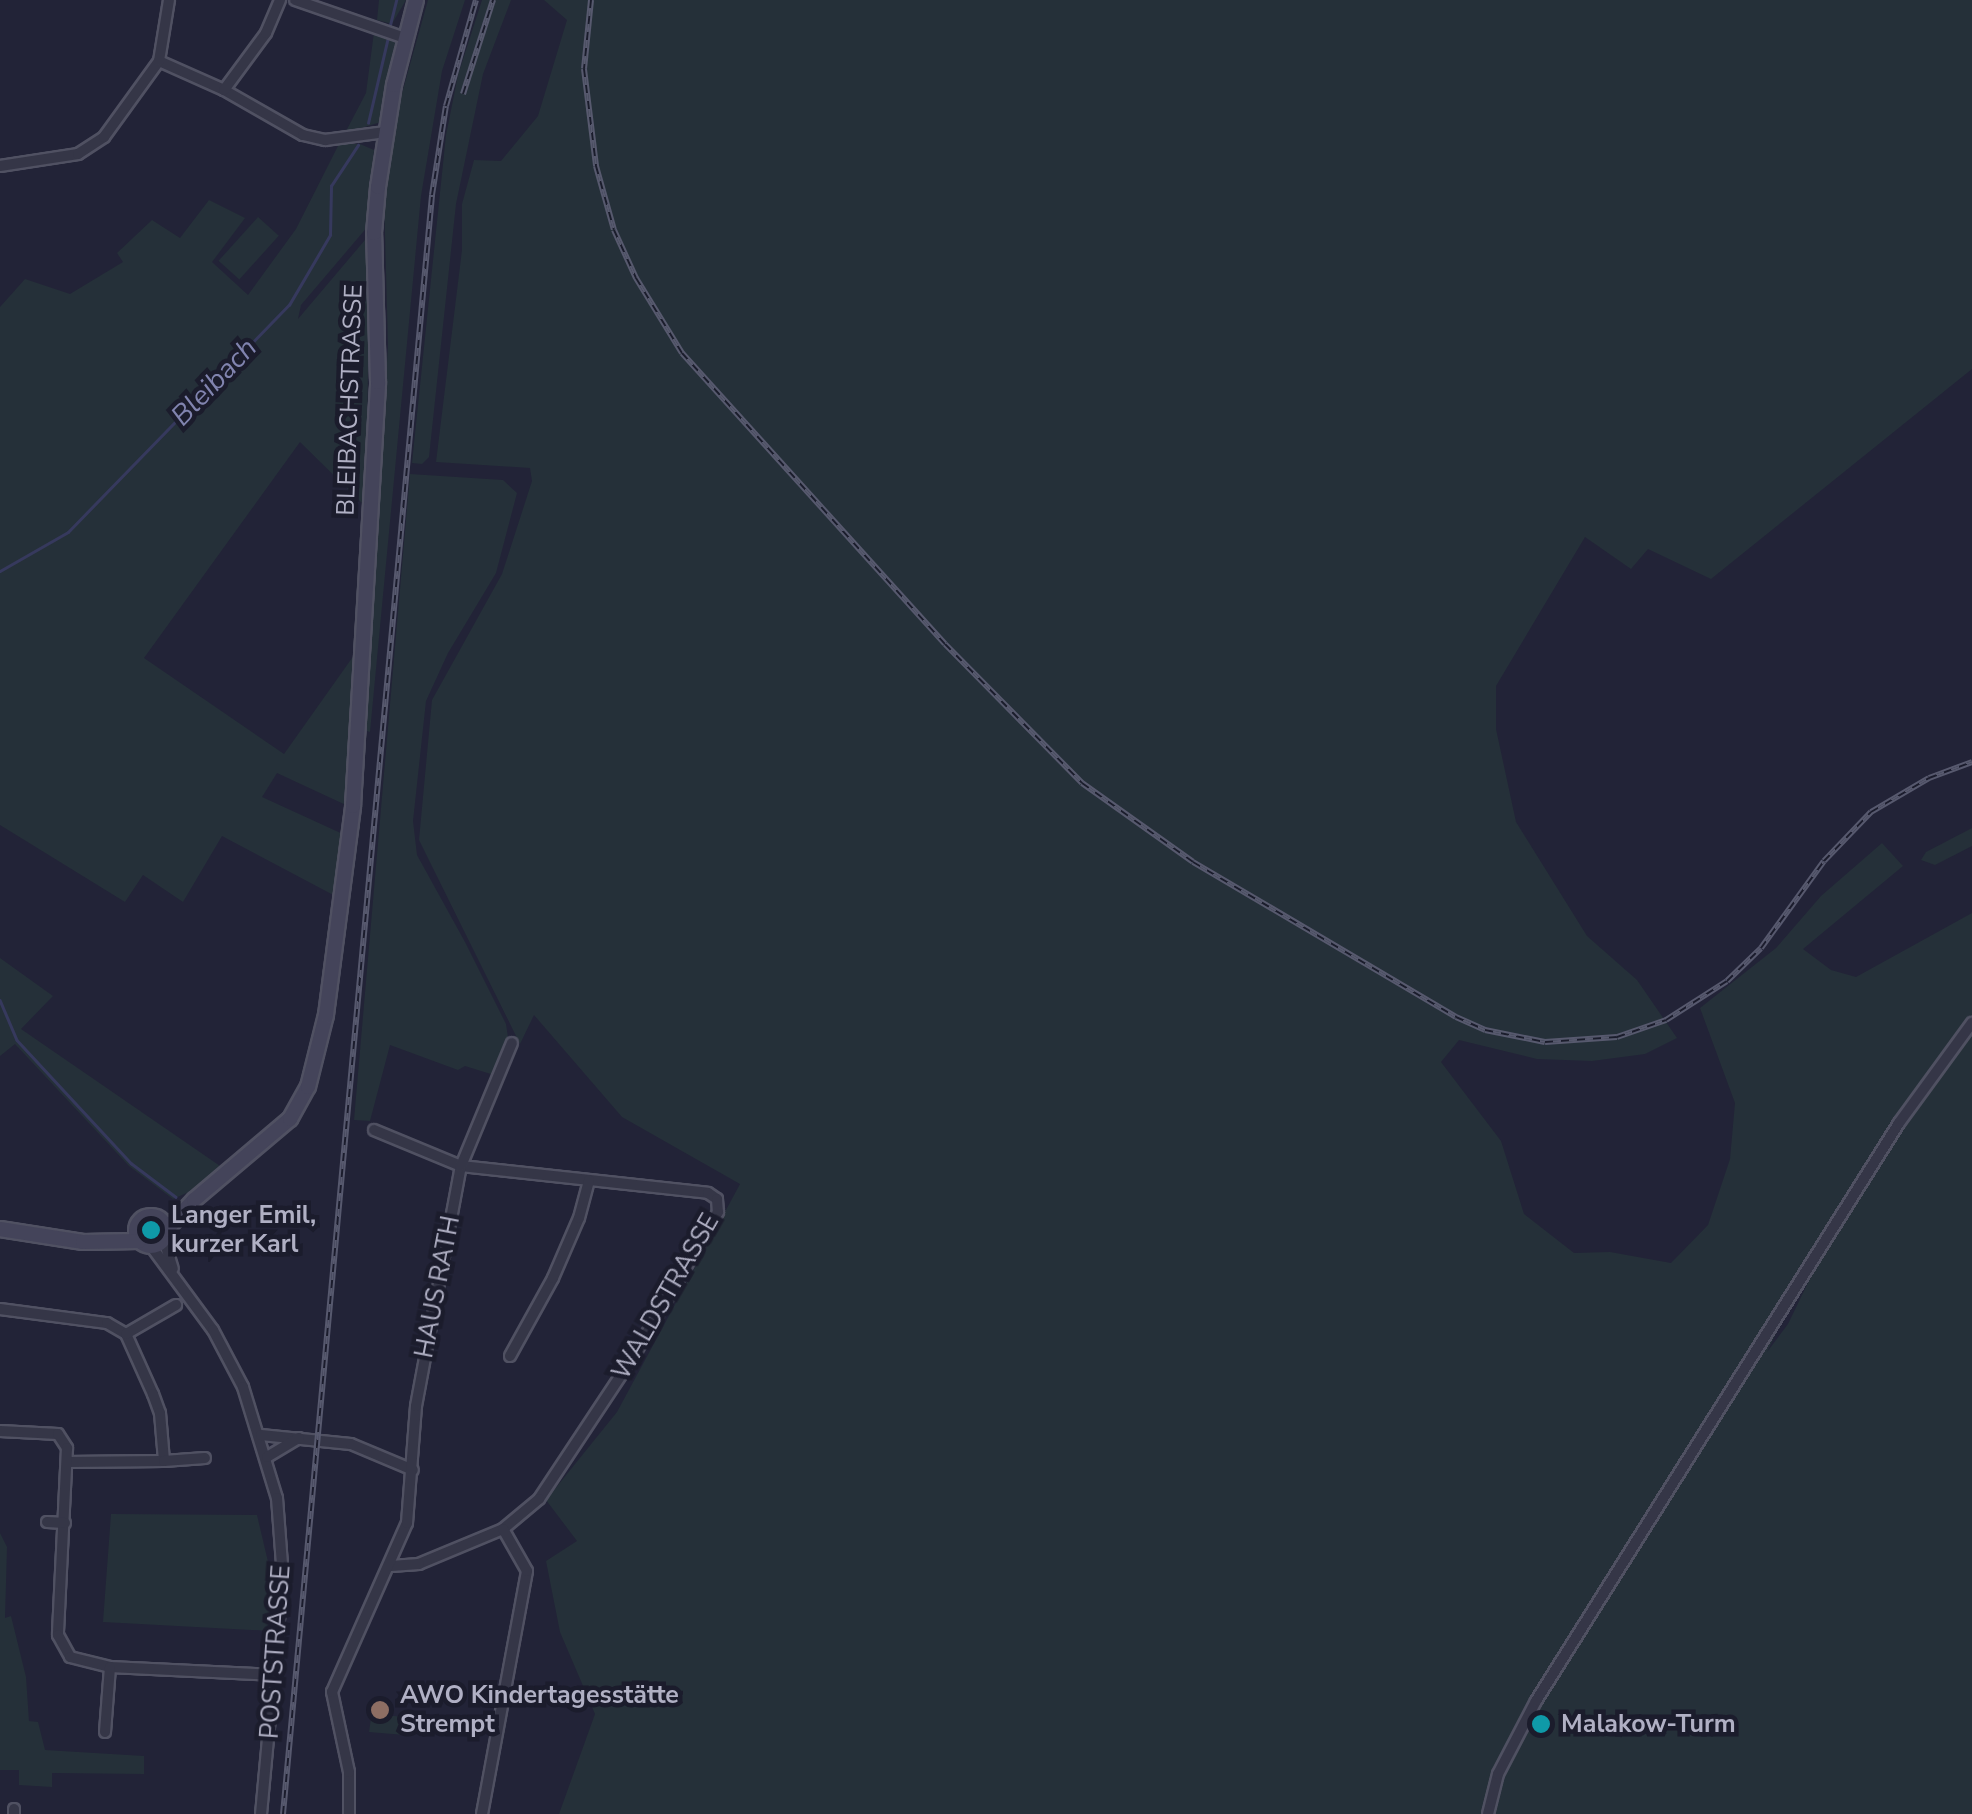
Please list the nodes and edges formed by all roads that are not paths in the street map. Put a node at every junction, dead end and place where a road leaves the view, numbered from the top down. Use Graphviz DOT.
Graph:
graph roads {
  1 [pos="169,0"];
  2 [pos="280,0"];
  3 [pos="294,0"];
  4 [pos="416,0"];
  5 [pos="399,36"];
  6 [pos="158,61"];
  7 [pos="224,90"];
  8 [pos="386,132"];
  9 [pos="0,166"];
  10 [pos="1972,1023"];
  11 [pos="512,1044"];
  12 [pos="374,1130"];
  13 [pos="461,1166"];
  14 [pos="589,1180"];
  15 [pos="0,1229"];
  16 [pos="153,1234"];
  17 [pos="176,1305"];
  18 [pos="0,1310"];
  19 [pos="126,1334"];
  20 [pos="510,1356"];
  21 [pos="0,1431"];
  22 [pos="260,1435"];
  23 [pos="300,1437"];
  24 [pos="205,1458"];
  25 [pos="267,1458"];
  26 [pos="164,1460"];
  27 [pos="67,1462"];
  28 [pos="413,1470"];
  29 [pos="47,1522"];
  30 [pos="64,1524"];
  31 [pos="503,1529"];
  32 [pos="391,1566"];
  33 [pos="110,1667"];
  34 [pos="276,1675"];
  35 [pos="106,1732"];
  36 [pos="260,1814"];
  37 [pos="348,1814"];
  38 [pos="482,1814"];
  39 [pos="1488,1814"];
  1 -- 6 [label="street"];
  2 -- 7 [label="street"];
  3 -- 5 [label="street"];
  4 -- 5 [label="main road, BLEIBACHSTRASSE"];
  5 -- 8 [label="main road, BLEIBACHSTRASSE"];
  6 -- 7 [label="street"];
  6 -- 9 [label="street"];
  7 -- 8 [label="street"];
  8 -- 16 [label="main road, BLEIBACHSTRASSE"];
  10 -- 39 [label="street"];
  11 -- 13 [label="street, HAUS RATH"];
  12 -- 13 [label="street, WALDSTRASSE"];
  13 -- 14 [label="street, WALDSTRASSE"];
  13 -- 28 [label="street, HAUS RATH"];
  14 -- 20 [label="street"];
  14 -- 31 [label="street, WALDSTRASSE"];
  15 -- 16 [label="main road"];
  16 -- 22 [label="street, POSTSTRASSE"];
  17 -- 19 [label="street"];
  18 -- 19 [label="street"];
  19 -- 26 [label="street"];
  21 -- 27 [label="street"];
  22 -- 23 [label="street"];
  22 -- 25 [label="street, POSTSTRASSE"];
  23 -- 25 [label="street"];
  23 -- 28 [label="street"];
  24 -- 26 [label="street"];
  25 -- 34 [label="street, POSTSTRASSE"];
  26 -- 27 [label="street"];
  27 -- 30 [label="street"];
  28 -- 32 [label="street, HAUS RATH"];
  29 -- 30 [label="street"];
  30 -- 33 [label="street"];
  31 -- 32 [label="street, WALDSTRASSE"];
  31 -- 38 [label="street"];
  32 -- 37 [label="street, HAUS RATH"];
  33 -- 34 [label="street"];
  33 -- 35 [label="street"];
  34 -- 36 [label="street, POSTSTRASSE"];
}
